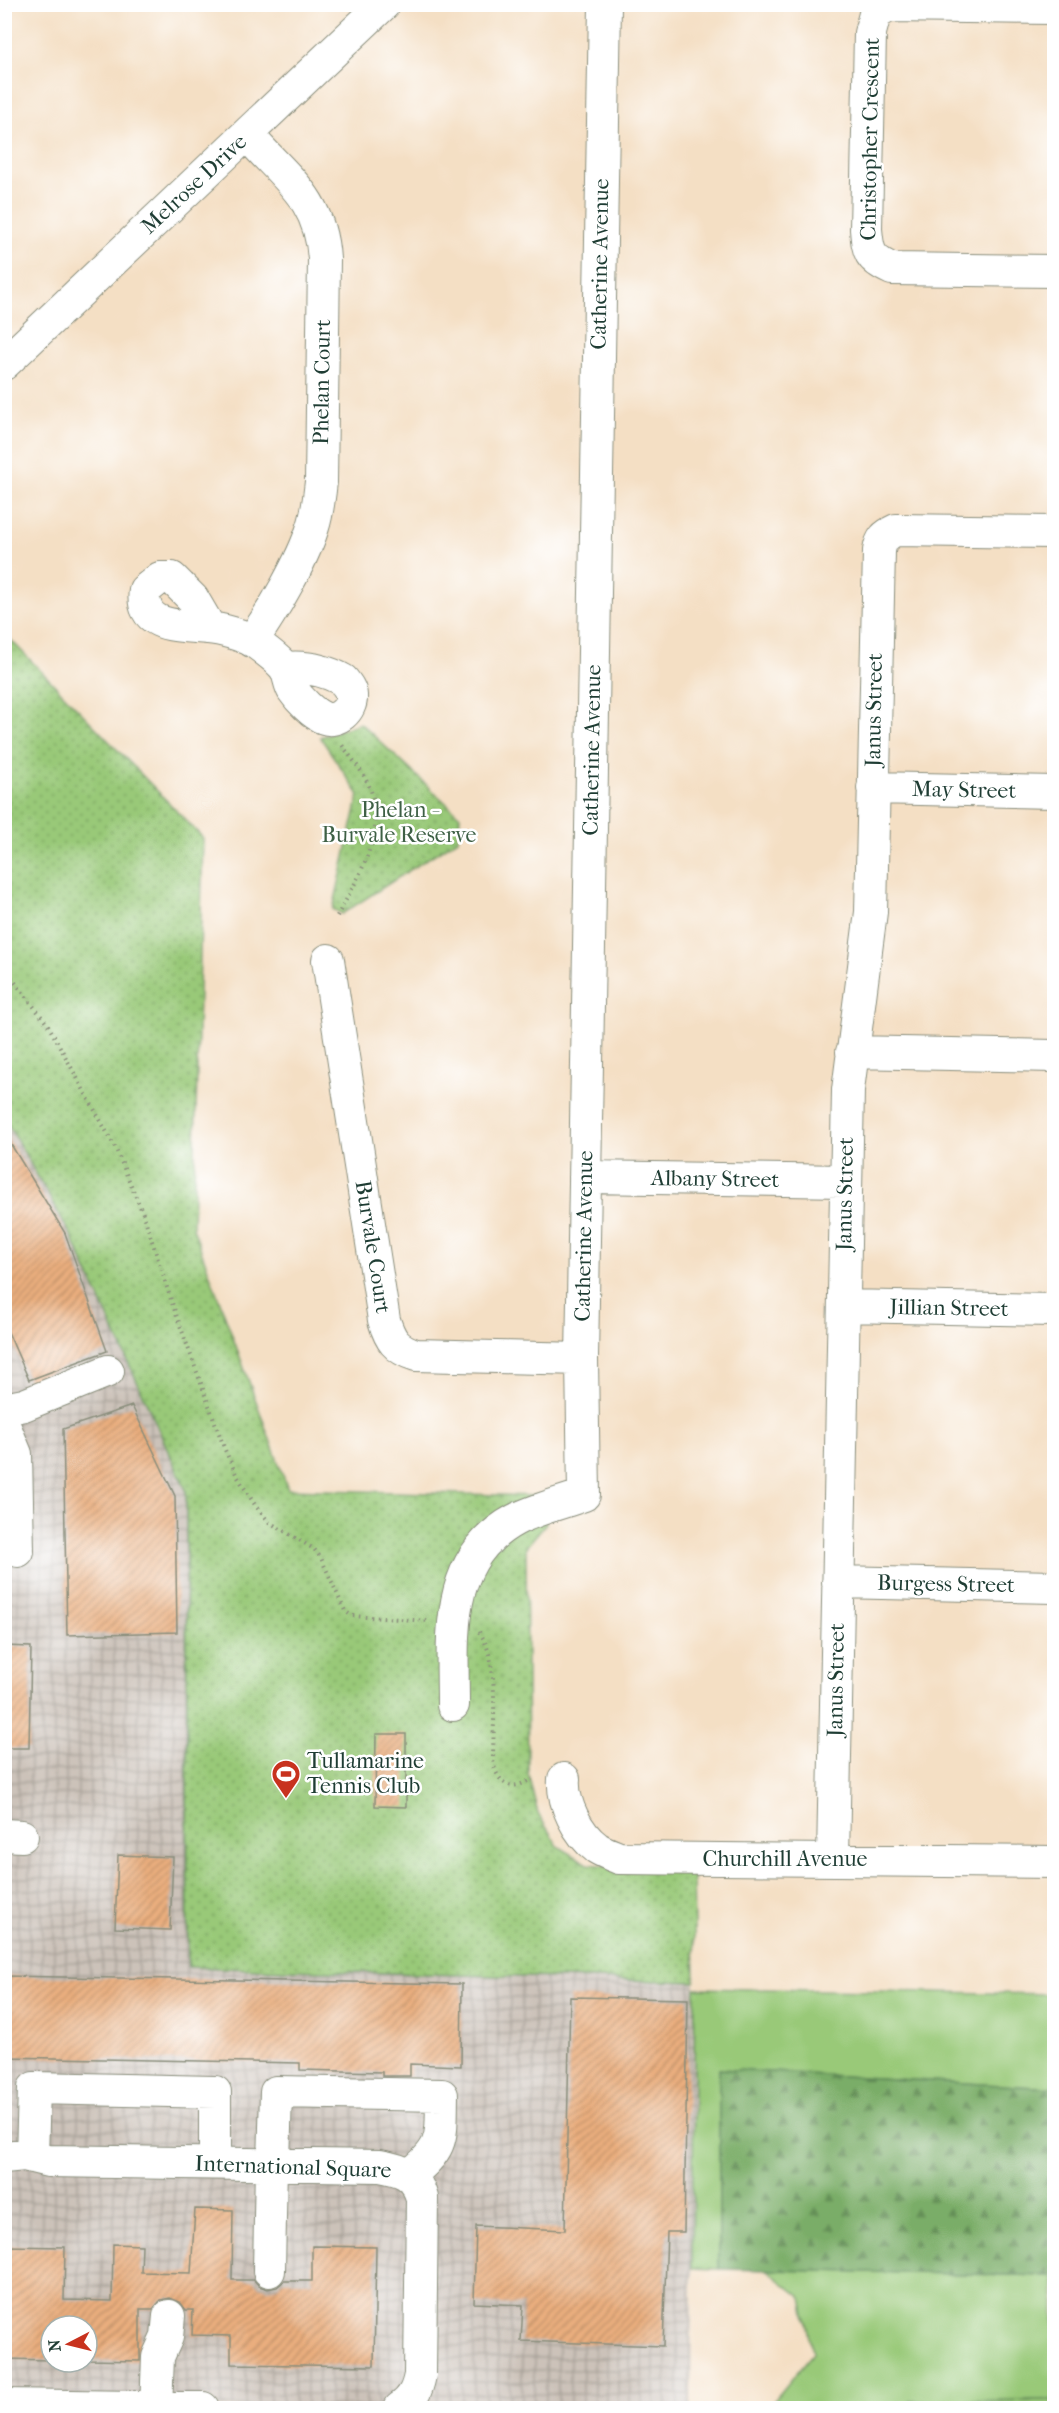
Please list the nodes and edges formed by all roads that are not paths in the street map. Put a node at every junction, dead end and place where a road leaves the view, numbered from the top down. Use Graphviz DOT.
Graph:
graph roads {
  1 [pos="384,4"];
  2 [pos="605,4"];
  3 [pos="1054,8"];
  4 [pos="247,134"];
  5 [pos="1054,272"];
  6 [pos="4,364"];
  7 [pos="1054,532"];
  8 [pos="210,628"];
  9 [pos="252,641"];
  10 [pos="285,668"];
  11 [pos="873,788"];
  12 [pos="1054,792"];
  13 [pos="328,960"];
  14 [pos="852,1052"];
  15 [pos="1054,1056"];
  16 [pos="585,1177"];
  17 [pos="845,1181"];
  18 [pos="844,1306"];
  19 [pos="1054,1310"];
  20 [pos="582,1359"];
  21 [pos="108,1371"];
  22 [pos="4,1409"];
  23 [pos="4,1425"];
  24 [pos="18,1551"];
  25 [pos="838,1581"];
  26 [pos="1054,1587"];
  27 [pos="453,1705"];
  28 [pos="564,1779"];
  29 [pos="833,1858"];
  30 [pos="1054,1862"];
  31 [pos="18,2157"];
  32 [pos="215,2163"];
  33 [pos="273,2164"];
  34 [pos="409,2176"];
  35 [pos="269,2271"];
  36 [pos="170,2316"];
  37 [pos="4,2405"];
  38 [pos="156,2408"];
  39 [pos="203,2409"];
  40 [pos="400,2409"];
  1 -- 4 [label="street, Melrose Drive"];
  2 -- 16 [label="street, Catherine Avenue"];
  3 -- 5 [label="street, Christopher Crescent"];
  4 -- 6 [label="street, Melrose Drive"];
  4 -- 9 [label="street, Phelan Court"];
  7 -- 11 [label="street, Janus Street"];
  8 -- 9 [label="street"];
  9 -- 10 [label="street"];
  11 -- 12 [label="street, May Street"];
  11 -- 14 [label="street, Janus Street"];
  13 -- 20 [label="street, Burvale Court"];
  14 -- 15 [label="street"];
  14 -- 17 [label="street, Janus Street"];
  16 -- 17 [label="street, Albany Street"];
  16 -- 20 [label="street, Catherine Avenue"];
  17 -- 18 [label="street, Janus Street"];
  18 -- 19 [label="street, Jillian Street"];
  18 -- 25 [label="street, Janus Street"];
  20 -- 27 [label="street, Catherine Avenue"];
  21 -- 22 [label="street"];
  23 -- 24 [label="street"];
  25 -- 26 [label="street, Burgess Street"];
  25 -- 29 [label="street, Janus Street"];
  28 -- 29 [label="street, Churchill Avenue"];
  29 -- 30 [label="street, Churchill Avenue"];
  31 -- 32 [label="street, International Square"];
  31 -- 32 [label="street"];
  32 -- 33 [label="street, International Square"];
  33 -- 34 [label="street, International Square"];
  33 -- 34 [label="street"];
  33 -- 35 [label="street"];
  34 -- 40 [label="street, International Square"];
  36 -- 38 [label="street"];
  37 -- 38 [label="street"];
  38 -- 39 [label="street"];
}
